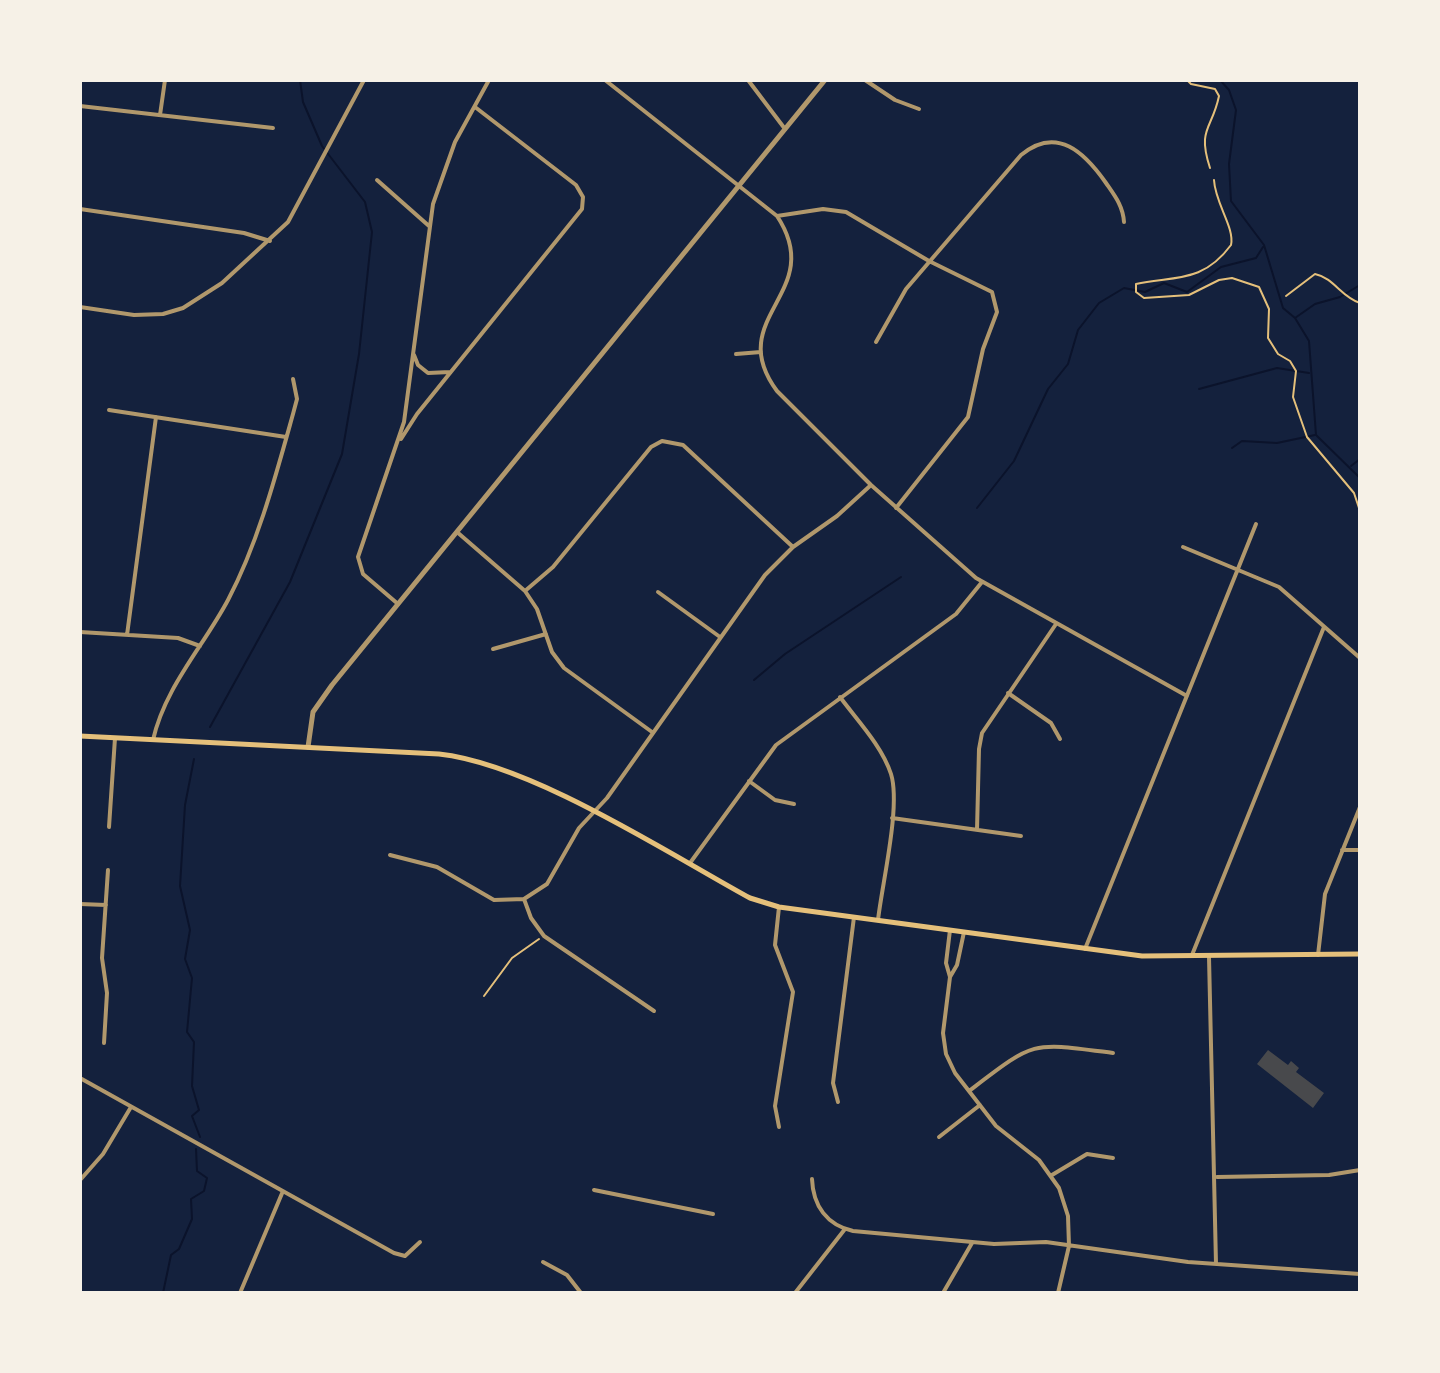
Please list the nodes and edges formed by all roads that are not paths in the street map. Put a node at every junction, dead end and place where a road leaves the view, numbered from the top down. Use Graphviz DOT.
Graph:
graph roads {
  1 [pos="165,80"];
  2 [pos="364,80"];
  3 [pos="489,80"];
  4 [pos="605,80"];
  5 [pos="748,80"];
  6 [pos="825,80"];
  7 [pos="865,80"];
  8 [pos="80,106"];
  9 [pos="475,107"];
  10 [pos="919,109"];
  11 [pos="160,115"];
  12 [pos="273,128"];
  13 [pos="786,131"];
  14 [pos="377,180"];
  15 [pos="741,185"];
  16 [pos="80,209"];
  17 [pos="777,216"];
  18 [pos="1124,222"];
  19 [pos="429,226"];
  20 [pos="270,241"];
  21 [pos="929,261"];
  22 [pos="1004,294"];
  23 [pos="996,298"];
  24 [pos="80,307"];
  25 [pos="876,342"];
  26 [pos="761,352"];
  27 [pos="413,353"];
  28 [pos="736,354"];
  29 [pos="455,368"];
  30 [pos="293,379"];
  31 [pos="109,410"];
  32 [pos="156,417"];
  33 [pos="286,437"];
  34 [pos="397,449"];
  35 [pos="871,485"];
  36 [pos="896,508"];
  37 [pos="1256,524"];
  38 [pos="457,532"];
  39 [pos="793,547"];
  40 [pos="1183,547"];
  41 [pos="1238,568"];
  42 [pos="982,582"];
  43 [pos="525,591"];
  44 [pos="658,592"];
  45 [pos="398,604"];
  46 [pos="1056,624"];
  47 [pos="1324,627"];
  48 [pos="80,632"];
  49 [pos="546,634"];
  50 [pos="127,635"];
  51 [pos="720,637"];
  52 [pos="200,646"];
  53 [pos="493,649"];
  54 [pos="1360,658"];
  55 [pos="1008,693"];
  56 [pos="1187,696"];
  57 [pos="840,697"];
  58 [pos="652,732"];
  59 [pos="80,736"];
  60 [pos="115,738"];
  61 [pos="1060,739"];
  62 [pos="153,740"];
  63 [pos="308,747"];
  64 [pos="749,781"];
  65 [pos="794,804"];
  66 [pos="1360,807"];
  67 [pos="593,812"];
  68 [pos="892,818"];
  69 [pos="109,827"];
  70 [pos="977,830"];
  71 [pos="1021,836"];
  72 [pos="1342,850"];
  73 [pos="1360,850"];
  74 [pos="390,855"];
  75 [pos="689,864"];
  76 [pos="108,870"];
  77 [pos="524,899"];
  78 [pos="80,904"];
  79 [pos="106,905"];
  80 [pos="779,907"];
  81 [pos="854,917"];
  82 [pos="878,920"];
  83 [pos="950,930"];
  84 [pos="964,932"];
  85 [pos="1085,949"];
  86 [pos="1360,954"];
  87 [pos="1318,955"];
  88 [pos="1191,957"];
  89 [pos="1209,957"];
  90 [pos="950,977"];
  91 [pos="654,1011"];
  92 [pos="104,1043"];
  93 [pos="1113,1053"];
  94 [pos="80,1078"];
  95 [pos="969,1091"];
  96 [pos="838,1102"];
  97 [pos="980,1105"];
  98 [pos="131,1107"];
  99 [pos="779,1127"];
  100 [pos="939,1137"];
  101 [pos="1113,1158"];
  102 [pos="1360,1170"];
  103 [pos="1052,1175"];
  104 [pos="1217,1177"];
  105 [pos="81,1179"];
  106 [pos="812,1179"];
  107 [pos="594,1190"];
  108 [pos="283,1191"];
  109 [pos="713,1214"];
  110 [pos="845,1229"];
  111 [pos="420,1242"];
  112 [pos="972,1243"];
  113 [pos="1069,1246"];
  114 [pos="543,1262"];
  115 [pos="1216,1264"];
  116 [pos="1360,1274"];
  117 [pos="240,1293"];
  118 [pos="581,1293"];
  119 [pos="795,1293"];
  120 [pos="943,1293"];
  121 [pos="1058,1293"];
  1 -- 11 [label="street"];
  2 -- 20 [label="street"];
  3 -- 9 [label="street"];
  4 -- 15 [label="street"];
  5 -- 13 [label="street"];
  6 -- 13 [label="street"];
  7 -- 10 [label="street"];
  8 -- 11 [label="street"];
  9 -- 19 [label="street"];
  9 -- 29 [label="street"];
  11 -- 12 [label="street"];
  13 -- 15 [label="street"];
  14 -- 19 [label="street"];
  15 -- 17 [label="street"];
  15 -- 38 [label="street"];
  16 -- 20 [label="street"];
  17 -- 21 [label="street"];
  17 -- 26 [label="street"];
  18 -- 21 [label="street"];
  19 -- 27 [label="street"];
  20 -- 24 [label="street"];
  21 -- 23 [label="street"];
  21 -- 25 [label="street"];
  22 -- 23 [label="street"];
  23 -- 36 [label="street"];
  26 -- 28 [label="street"];
  26 -- 35 [label="street"];
  27 -- 29 [label="street"];
  27 -- 34 [label="street"];
  29 -- 34 [label="street"];
  30 -- 33 [label="street"];
  31 -- 32 [label="street"];
  32 -- 33 [label="street"];
  32 -- 50 [label="street"];
  33 -- 52 [label="street"];
  34 -- 45 [label="street"];
  35 -- 36 [label="street"];
  35 -- 39 [label="street"];
  36 -- 42 [label="street"];
  37 -- 41 [label="street"];
  38 -- 43 [label="street"];
  38 -- 45 [label="street"];
  39 -- 43 [label="street"];
  39 -- 51 [label="street"];
  40 -- 41 [label="street"];
  41 -- 47 [label="street"];
  41 -- 56 [label="street"];
  42 -- 46 [label="street"];
  42 -- 57 [label="street"];
  43 -- 49 [label="street"];
  44 -- 51 [label="street"];
  45 -- 63 [label="street"];
  46 -- 55 [label="street"];
  46 -- 56 [label="street"];
  47 -- 54 [label="street"];
  47 -- 88 [label="street"];
  48 -- 50 [label="street"];
  49 -- 53 [label="street"];
  49 -- 58 [label="street"];
  50 -- 52 [label="street"];
  51 -- 58 [label="street"];
  52 -- 62 [label="street"];
  55 -- 61 [label="street"];
  55 -- 70 [label="street"];
  56 -- 85 [label="street"];
  57 -- 64 [label="street"];
  57 -- 68 [label="street"];
  58 -- 67 [label="street"];
  59 -- 60 [label="main road"];
  60 -- 62 [label="main road"];
  60 -- 69 [label="street"];
  62 -- 63 [label="main road"];
  63 -- 67 [label="main road"];
  64 -- 65 [label="street"];
  64 -- 75 [label="street"];
  66 -- 72 [label="street"];
  67 -- 75 [label="main road"];
  67 -- 77 [label="street"];
  68 -- 70 [label="street"];
  68 -- 82 [label="street"];
  70 -- 71 [label="street"];
  72 -- 73 [label="street"];
  72 -- 87 [label="street"];
  74 -- 77 [label="street"];
  75 -- 80 [label="main road"];
  76 -- 79 [label="street"];
  77 -- 91 [label="street"];
  78 -- 79 [label="street"];
  79 -- 92 [label="street"];
  80 -- 81 [label="main road"];
  80 -- 99 [label="street"];
  81 -- 82 [label="main road"];
  81 -- 96 [label="street"];
  82 -- 83 [label="main road"];
  83 -- 84 [label="main road"];
  83 -- 90 [label="street"];
  84 -- 85 [label="main road"];
  84 -- 90 [label="street"];
  85 -- 88 [label="main road"];
  86 -- 87 [label="main road"];
  87 -- 89 [label="main road"];
  88 -- 89 [label="main road"];
  89 -- 104 [label="street"];
  90 -- 95 [label="street"];
  93 -- 95 [label="street"];
  94 -- 98 [label="street"];
  95 -- 97 [label="street"];
  97 -- 100 [label="street"];
  97 -- 103 [label="street"];
  98 -- 105 [label="street"];
  98 -- 108 [label="street"];
  101 -- 103 [label="street"];
  102 -- 104 [label="street"];
  103 -- 113 [label="street"];
  104 -- 115 [label="street"];
  106 -- 110 [label="street"];
  107 -- 109 [label="street"];
  108 -- 111 [label="street"];
  108 -- 117 [label="street"];
  110 -- 112 [label="street"];
  110 -- 119 [label="street"];
  112 -- 113 [label="street"];
  112 -- 120 [label="street"];
  113 -- 115 [label="street"];
  113 -- 121 [label="street"];
  114 -- 118 [label="street"];
  115 -- 116 [label="street"];
}
